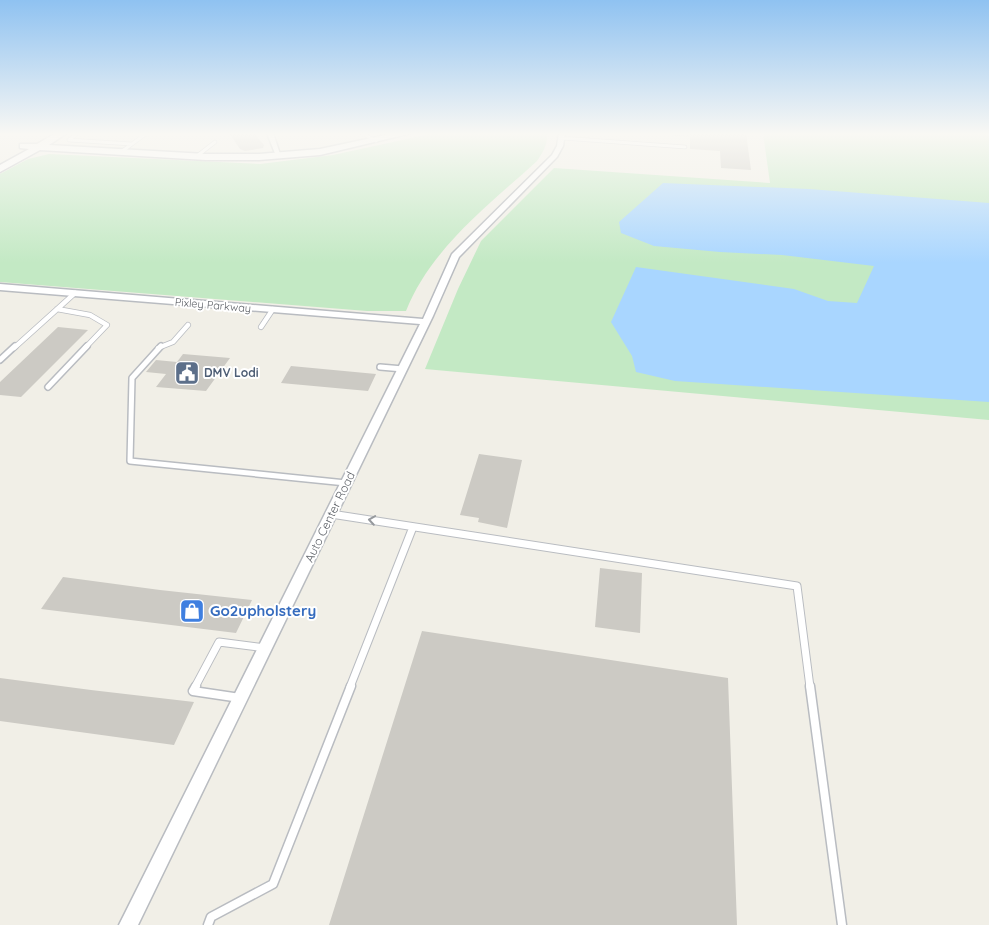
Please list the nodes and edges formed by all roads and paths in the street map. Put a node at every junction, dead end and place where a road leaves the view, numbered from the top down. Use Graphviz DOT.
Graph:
graph roads {
  1 [pos="535,176"];
  2 [pos="0,287"];
  3 [pos="75,293"];
  4 [pos="273,309"];
  5 [pos="57,310"];
  6 [pos="426,322"];
  7 [pos="188,324"];
  8 [pos="261,326"];
  9 [pos="0,360"];
  10 [pos="380,367"];
  11 [pos="403,369"];
  12 [pos="48,387"];
  13 [pos="346,483"];
  14 [pos="331,514"];
  15 [pos="413,527"];
  16 [pos="265,648"];
  17 [pos="240,698"];
  18 [pos="128,925"];
  19 [pos="208,925"];
  20 [pos="842,925"];
  1 -- 6 [label="street, Auto Center Road"];
  2 -- 3 [label="street, Pixley Parkway"];
  3 -- 4 [label="street, Pixley Parkway"];
  3 -- 5 [label="lane"];
  4 -- 6 [label="street, Pixley Parkway"];
  4 -- 8 [label="lane"];
  5 -- 9 [label="lane"];
  5 -- 12 [label="lane"];
  6 -- 11 [label="street, Auto Center Road"];
  7 -- 13 [label="lane"];
  10 -- 11 [label="lane"];
  11 -- 13 [label="street, Auto Center Road"];
  13 -- 14 [label="street, Auto Center Road"];
  15 -- 14 [label="lane, one-way"];
  14 -- 16 [label="street, Auto Center Road"];
  15 -- 19 [label="lane"];
  15 -- 20 [label="lane"];
  16 -- 17 [label="street, Auto Center Road"];
  16 -- 17 [label="lane"];
  17 -- 18 [label="street, Auto Center Road"];
}
